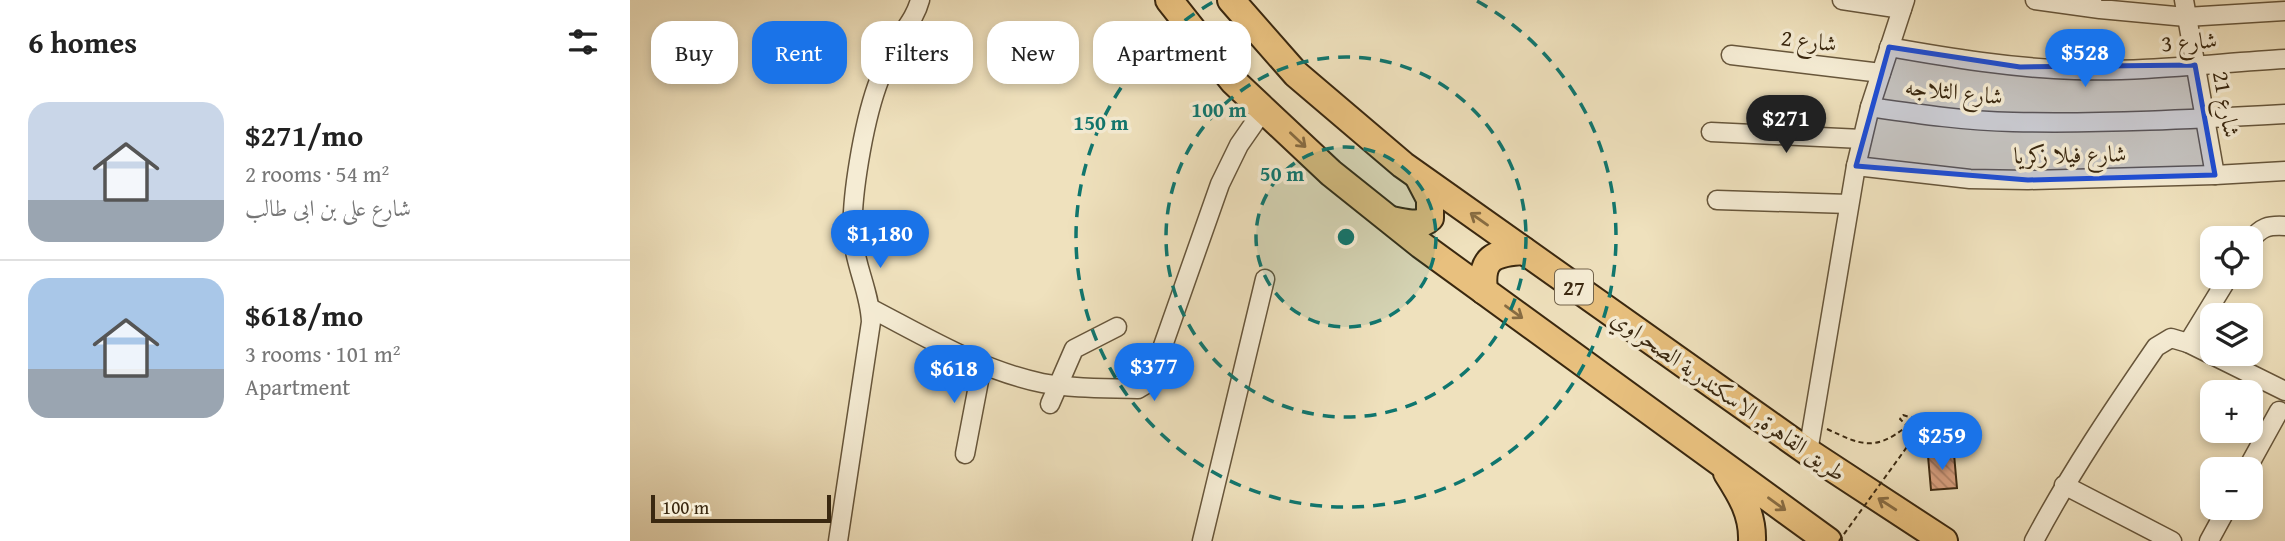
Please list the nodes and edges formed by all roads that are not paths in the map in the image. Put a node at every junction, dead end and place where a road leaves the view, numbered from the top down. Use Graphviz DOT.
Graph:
graph roads {
  1 [pos="920,0"];
  2 [pos="1169,0"];
  3 [pos="1231,0"];
  4 [pos="1842,0"];
  5 [pos="2035,0"];
  6 [pos="1904,5"];
  7 [pos="2185,8"];
  8 [pos="2285,11"];
  9 [pos="1889,47"];
  10 [pos="1731,55"];
  11 [pos="2285,59"];
  12 [pos="2195,65"];
  13 [pos="1881,73"];
  14 [pos="1870,107"];
  15 [pos="1264,109"];
  16 [pos="2285,114"];
  17 [pos="2205,118"];
  18 [pos="1711,132"];
  19 [pos="1862,139"];
  20 [pos="1856,166"];
  21 [pos="2285,171"];
  22 [pos="2215,175"];
  23 [pos="1419,177"];
  24 [pos="1717,200"];
  25 [pos="1849,204"];
  26 [pos="1391,220"];
  27 [pos="2285,226"];
  28 [pos="2263,228"];
  29 [pos="1524,251"];
  30 [pos="1265,279"];
  31 [pos="2221,289"];
  32 [pos="1484,291"];
  33 [pos="870,308"];
  34 [pos="1117,327"];
  35 [pos="2188,343"];
  36 [pos="982,365"];
  37 [pos="1058,385"];
  38 [pos="2285,391"];
  39 [pos="1050,404"];
  40 [pos="2278,411"];
  41 [pos="1808,452"];
  42 [pos="965,453"];
  43 [pos="2253,457"];
  44 [pos="1720,463"];
  45 [pos="2064,485"];
  46 [pos="2220,520"];
  47 [pos="838,541"];
  48 [pos="1202,541"];
  49 [pos="1752,541"];
  50 [pos="1828,541"];
  51 [pos="1944,541"];
  52 [pos="2034,541"];
  53 [pos="2172,541"];
  54 [pos="2209,541"];
  1 -- 33 [label="street"];
  2 -- 15 [label="highway, 27"];
  3 -- 23 [label="highway, طريق القاهرة, الاسكندرية الصحراوي / 27"];
  4 -- 6 [label="street"];
  5 -- 7 [label="street"];
  6 -- 9 [label="street"];
  7 -- 8 [label="street"];
  7 -- 12 [label="street, شارع 21"];
  9 -- 12 [label="street, شارع 3"];
  9 -- 13 [label="street"];
  10 -- 13 [label="street, شارع 2"];
  11 -- 12 [label="street, شارع 3"];
  12 -- 17 [label="street, شارع 21"];
  13 -- 14 [label="street"];
  14 -- 17 [label="street, شارع الثلاجه"];
  14 -- 19 [label="street"];
  15 -- 26 [label="highway, 27, one-way"];
  15 -- 37 [label="street"];
  16 -- 17 [label="street, شارع الثلاجه"];
  17 -- 22 [label="street, شارع 21"];
  18 -- 19 [label="street"];
  19 -- 20 [label="street"];
  20 -- 22 [label="street, شارع فيلا زكريا"];
  20 -- 25 [label="street"];
  21 -- 22 [label="street, شارع فيلا زكريا"];
  23 -- 26 [label="highway"];
  29 -- 23 [label="highway, طريق القاهرة, الاسكندرية الصحراوي / 27, one-way"];
  24 -- 25 [label="street"];
  25 -- 41 [label="street"];
  26 -- 32 [label="highway, 27"];
  27 -- 28 [label="street"];
  29 -- 32 [label="highway"];
  29 -- 41 [label="highway, طريق القاهرة, الاسكندرية الصحراوي / 27"];
  30 -- 48 [label="street"];
  31 -- 35 [label="street"];
  32 -- 44 [label="highway, 27, one-way"];
  33 -- 36 [label="street"];
  33 -- 47 [label="street"];
  34 -- 37 [label="street"];
  35 -- 38 [label="street"];
  35 -- 45 [label="street"];
  36 -- 37 [label="street"];
  36 -- 42 [label="street"];
  37 -- 39 [label="street"];
  40 -- 43 [label="street"];
  51 -- 41 [label="highway, طريق القاهرة, الاسكندرية الصحراوي / 27, one-way"];
  44 -- 49 [label="highway"];
  44 -- 50 [label="highway, 27, one-way"];
  45 -- 52 [label="street"];
  45 -- 53 [label="street"];
  46 -- 54 [label="street"];
}
